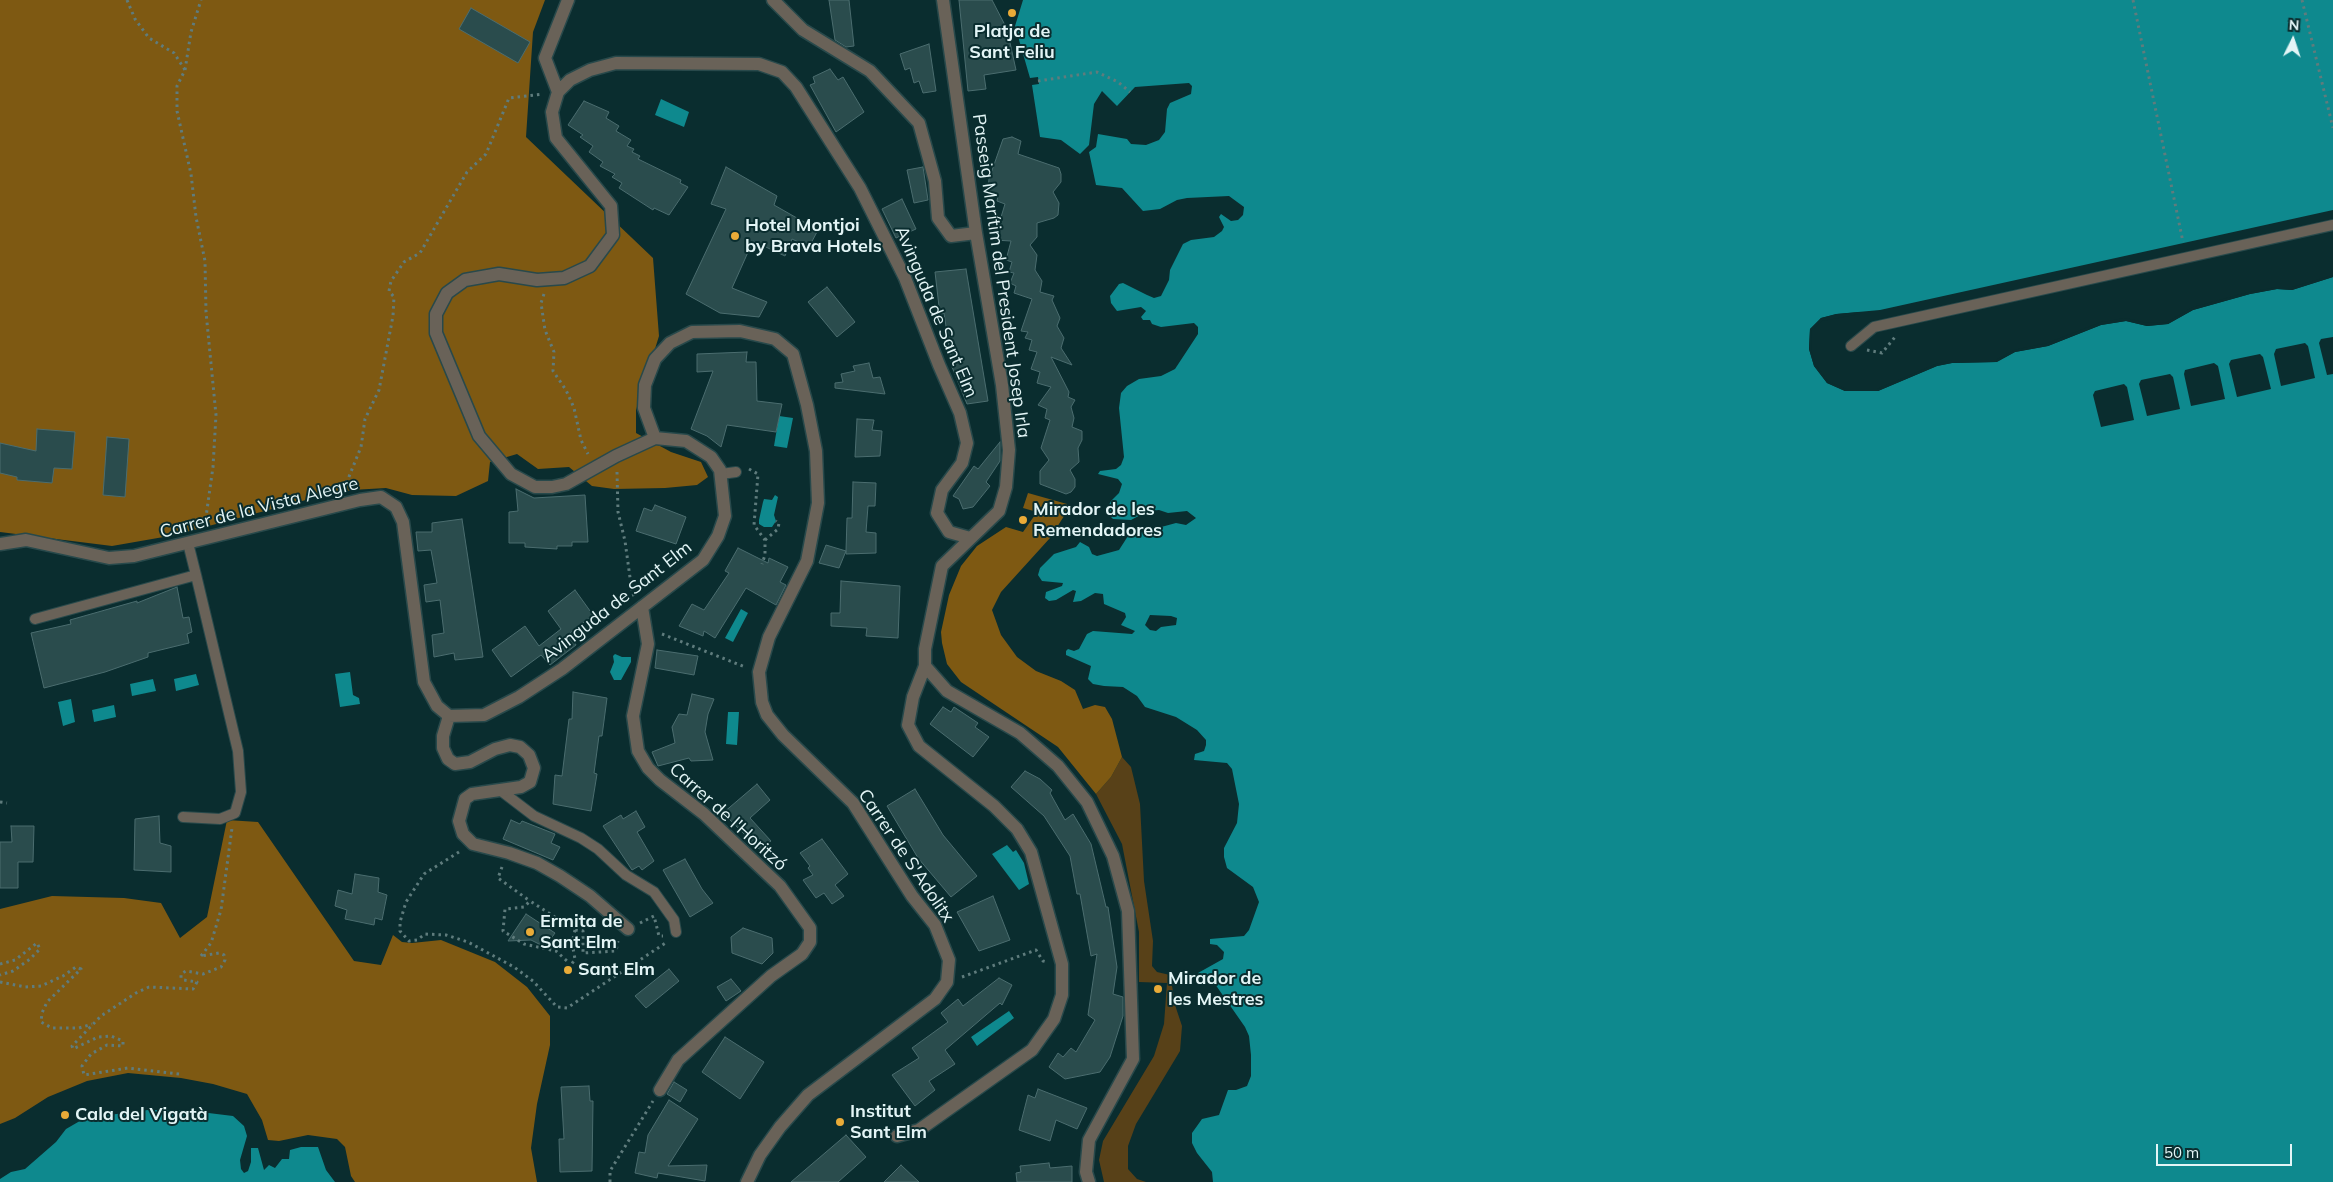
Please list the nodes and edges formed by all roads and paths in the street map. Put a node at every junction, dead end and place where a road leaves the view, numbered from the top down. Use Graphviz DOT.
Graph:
graph roads {
  1 [pos="127,0"];
  2 [pos="201,0"];
  3 [pos="568,0"];
  4 [pos="773,0"];
  5 [pos="943,0"];
  6 [pos="2133,0"];
  7 [pos="2302,0"];
  8 [pos="185,70"];
  9 [pos="1038,81"];
  10 [pos="558,92"];
  11 [pos="1130,92"];
  12 [pos="2333,128"];
  13 [pos="2333,224"];
  14 [pos="976,233"];
  15 [pos="2182,242"];
  16 [pos="548,279"];
  17 [pos="1851,346"];
  18 [pos="655,438"];
  19 [pos="616,456"];
  20 [pos="600,465"];
  21 [pos="736,472"];
  22 [pos="721,474"];
  23 [pos="759,481"];
  24 [pos="337,506"];
  25 [pos="776,521"];
  26 [pos="970,538"];
  27 [pos="202,540"];
  28 [pos="765,540"];
  29 [pos="188,543"];
  30 [pos="0,544"];
  31 [pos="762,564"];
  32 [pos="196,575"];
  33 [pos="642,607"];
  34 [pos="34,619"];
  35 [pos="647,628"];
  36 [pos="925,666"];
  37 [pos="759,672"];
  38 [pos="449,716"];
  39 [pos="500,790"];
  40 [pos="0,802"];
  41 [pos="7,803"];
  42 [pos="235,812"];
  43 [pos="183,817"];
  44 [pos="473,844"];
  45 [pos="498,878"];
  46 [pos="530,901"];
  47 [pos="654,916"];
  48 [pos="628,929"];
  49 [pos="575,930"];
  50 [pos="676,932"];
  51 [pos="616,952"];
  52 [pos="0,964"];
  53 [pos="1062,964"];
  54 [pos="0,975"];
  55 [pos="0,982"];
  56 [pos="947,982"];
  57 [pos="93,1024"];
  58 [pos="179,1074"];
  59 [pos="660,1090"];
  60 [pos="897,1136"];
  61 [pos="610,1182"];
  62 [pos="747,1182"];
  63 [pos="1089,1182"];
  1 -- 8 [label="path"];
  2 -- 8 [label="path"];
  3 -- 10 [label="street"];
  4 -- 14 [label="street"];
  5 -- 14 [label="street, Passeig Marítim del President Josep Irla"];
  6 -- 15 [label="path"];
  7 -- 12 [label="path"];
  8 -- 27 [label="path"];
  9 -- 11 [label="path"];
  10 -- 16 [label="street"];
  10 -- 24 [label="path"];
  10 -- 26 [label="street, Avinguda de Sant Elm"];
  13 -- 17 [label="lane"];
  14 -- 26 [label="street, Passeig Marítim del President Josep Irla"];
  16 -- 20 [label="path"];
  16 -- 20 [label="street"];
  18 -- 19 [label="street"];
  18 -- 22 [label="street"];
  18 -- 37 [label="street, Carrer de S'Adolitx"];
  19 -- 20 [label="street"];
  19 -- 33 [label="path"];
  21 -- 22 [label="lane"];
  22 -- 33 [label="street, Avinguda de Sant Elm"];
  23 -- 28 [label="path"];
  24 -- 27 [label="street, Carrer de la Vista Alegre"];
  24 -- 38 [label="street, Carrer de la Vista Alegre"];
  25 -- 28 [label="path"];
  26 -- 36 [label="street, Passeig Marítim del President Josep Irla"];
  27 -- 29 [label="street, Carrer de la Vista Alegre"];
  28 -- 31 [label="path"];
  29 -- 30 [label="street, Carrer de la Vista Alegre"];
  29 -- 32 [label="lane"];
  32 -- 34 [label="lane"];
  32 -- 42 [label="lane"];
  33 -- 35 [label="street, Carrer de l'Horitzó"];
  33 -- 38 [label="street, Avinguda de Sant Elm"];
  35 -- 37 [label="path"];
  35 -- 59 [label="street, Carrer de l'Horitzó"];
  36 -- 53 [label="street, Passeig Marítim del President Josep Irla"];
  36 -- 63 [label="street"];
  37 -- 56 [label="street, Carrer de S'Adolitx"];
  38 -- 39 [label="street"];
  39 -- 44 [label="street"];
  39 -- 50 [label="lane"];
  40 -- 41 [label="path"];
  42 -- 43 [label="lane"];
  42 -- 57 [label="path"];
  44 -- 47 [label="path"];
  44 -- 48 [label="street"];
  45 -- 46 [label="path"];
  46 -- 49 [label="path"];
  46 -- 49 [label="path"];
  49 -- 51 [label="path"];
  52 -- 54 [label="path"];
  53 -- 56 [label="path"];
  53 -- 60 [label="street, Passeig Marítim del President Josep Irla"];
  55 -- 57 [label="path"];
  56 -- 62 [label="street"];
  57 -- 58 [label="path"];
  59 -- 61 [label="path"];
}
